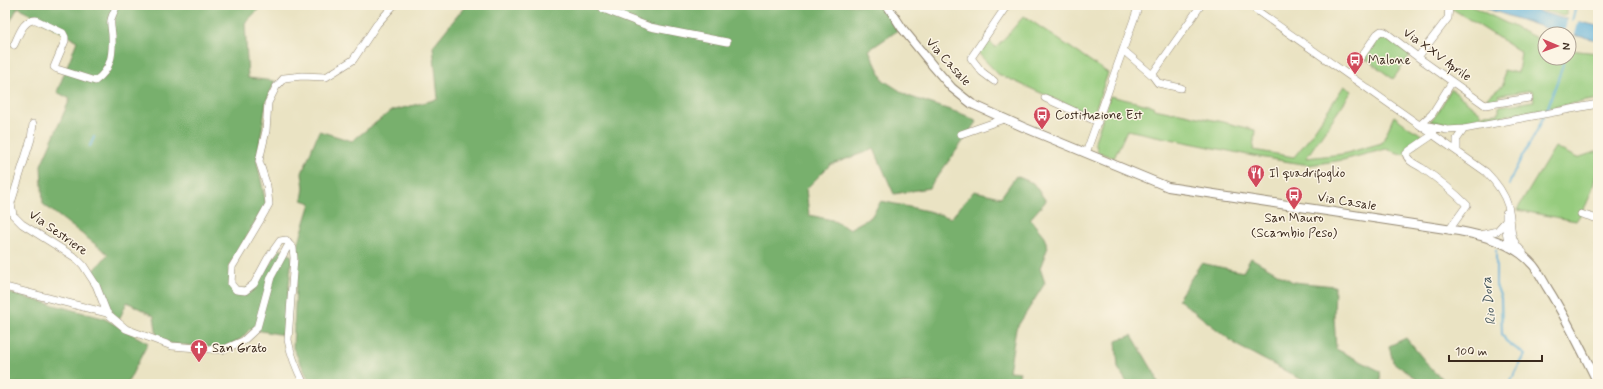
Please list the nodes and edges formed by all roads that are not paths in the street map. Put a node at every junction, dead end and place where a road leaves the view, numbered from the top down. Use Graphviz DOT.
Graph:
graph roads {
  1 [pos="117,5"];
  2 [pos="394,5"];
  3 [pos="600,5"];
  4 [pos="887,5"];
  5 [pos="1007,5"];
  6 [pos="1139,5"];
  7 [pos="1201,5"];
  8 [pos="1250,5"];
  9 [pos="1447,5"];
  10 [pos="727,42"];
  11 [pos="14,45"];
  12 [pos="1123,50"];
  13 [pos="1418,57"];
  14 [pos="1349,74"];
  15 [pos="1152,75"];
  16 [pos="994,81"];
  17 [pos="1450,85"];
  18 [pos="1181,88"];
  19 [pos="1045,98"];
  20 [pos="1529,98"];
  21 [pos="1598,104"];
  22 [pos="1004,119"];
  23 [pos="1098,122"];
  24 [pos="33,124"];
  25 [pos="1420,125"];
  26 [pos="1464,129"];
  27 [pos="961,134"];
  28 [pos="1434,134"];
  29 [pos="1457,150"];
  30 [pos="1086,153"];
  31 [pos="1507,205"];
  32 [pos="1463,210"];
  33 [pos="1472,210"];
  34 [pos="1581,214"];
  35 [pos="1598,219"];
  36 [pos="1505,222"];
  37 [pos="1449,230"];
  38 [pos="1480,235"];
  39 [pos="289,244"];
  40 [pos="1509,247"];
  41 [pos="1533,265"];
  42 [pos="5,288"];
  43 [pos="108,313"];
  44 [pos="1597,381"];
  45 [pos="304,384"];
  1 -- 11 [label="street"];
  2 -- 39 [label="street"];
  3 -- 10 [label="street"];
  4 -- 22 [label="main road, Via Casale"];
  5 -- 16 [label="street"];
  6 -- 12 [label="street"];
  7 -- 15 [label="street"];
  8 -- 14 [label="street"];
  9 -- 13 [label="street"];
  12 -- 15 [label="street"];
  12 -- 23 [label="street"];
  13 -- 14 [label="street, Via XXV Aprile"];
  13 -- 20 [label="street, Via XXV Aprile"];
  14 -- 25 [label="street"];
  15 -- 18 [label="street"];
  17 -- 25 [label="street"];
  19 -- 23 [label="street"];
  21 -- 26 [label="street"];
  22 -- 27 [label="street"];
  22 -- 30 [label="main road, Via Casale"];
  23 -- 30 [label="street"];
  24 -- 43 [label="street, Via Sestriere"];
  25 -- 26 [label="street"];
  25 -- 28 [label="street"];
  26 -- 29 [label="street"];
  28 -- 29 [label="street"];
  28 -- 32 [label="street"];
  29 -- 31 [label="street"];
  30 -- 37 [label="main road, Via Casale"];
  31 -- 36 [label="street"];
  31 -- 41 [label="street"];
  32 -- 33 [label="street"];
  32 -- 37 [label="street"];
  34 -- 35 [label="street"];
  36 -- 38 [label="street"];
  36 -- 40 [label="street"];
  37 -- 38 [label="main road, Via Casale"];
  38 -- 40 [label="main road, Via Casale"];
  39 -- 43 [label="street"];
  39 -- 45 [label="street"];
  40 -- 41 [label="main road, Via Casale"];
  41 -- 44 [label="main road, Via Casale"];
  42 -- 43 [label="street"];
}
